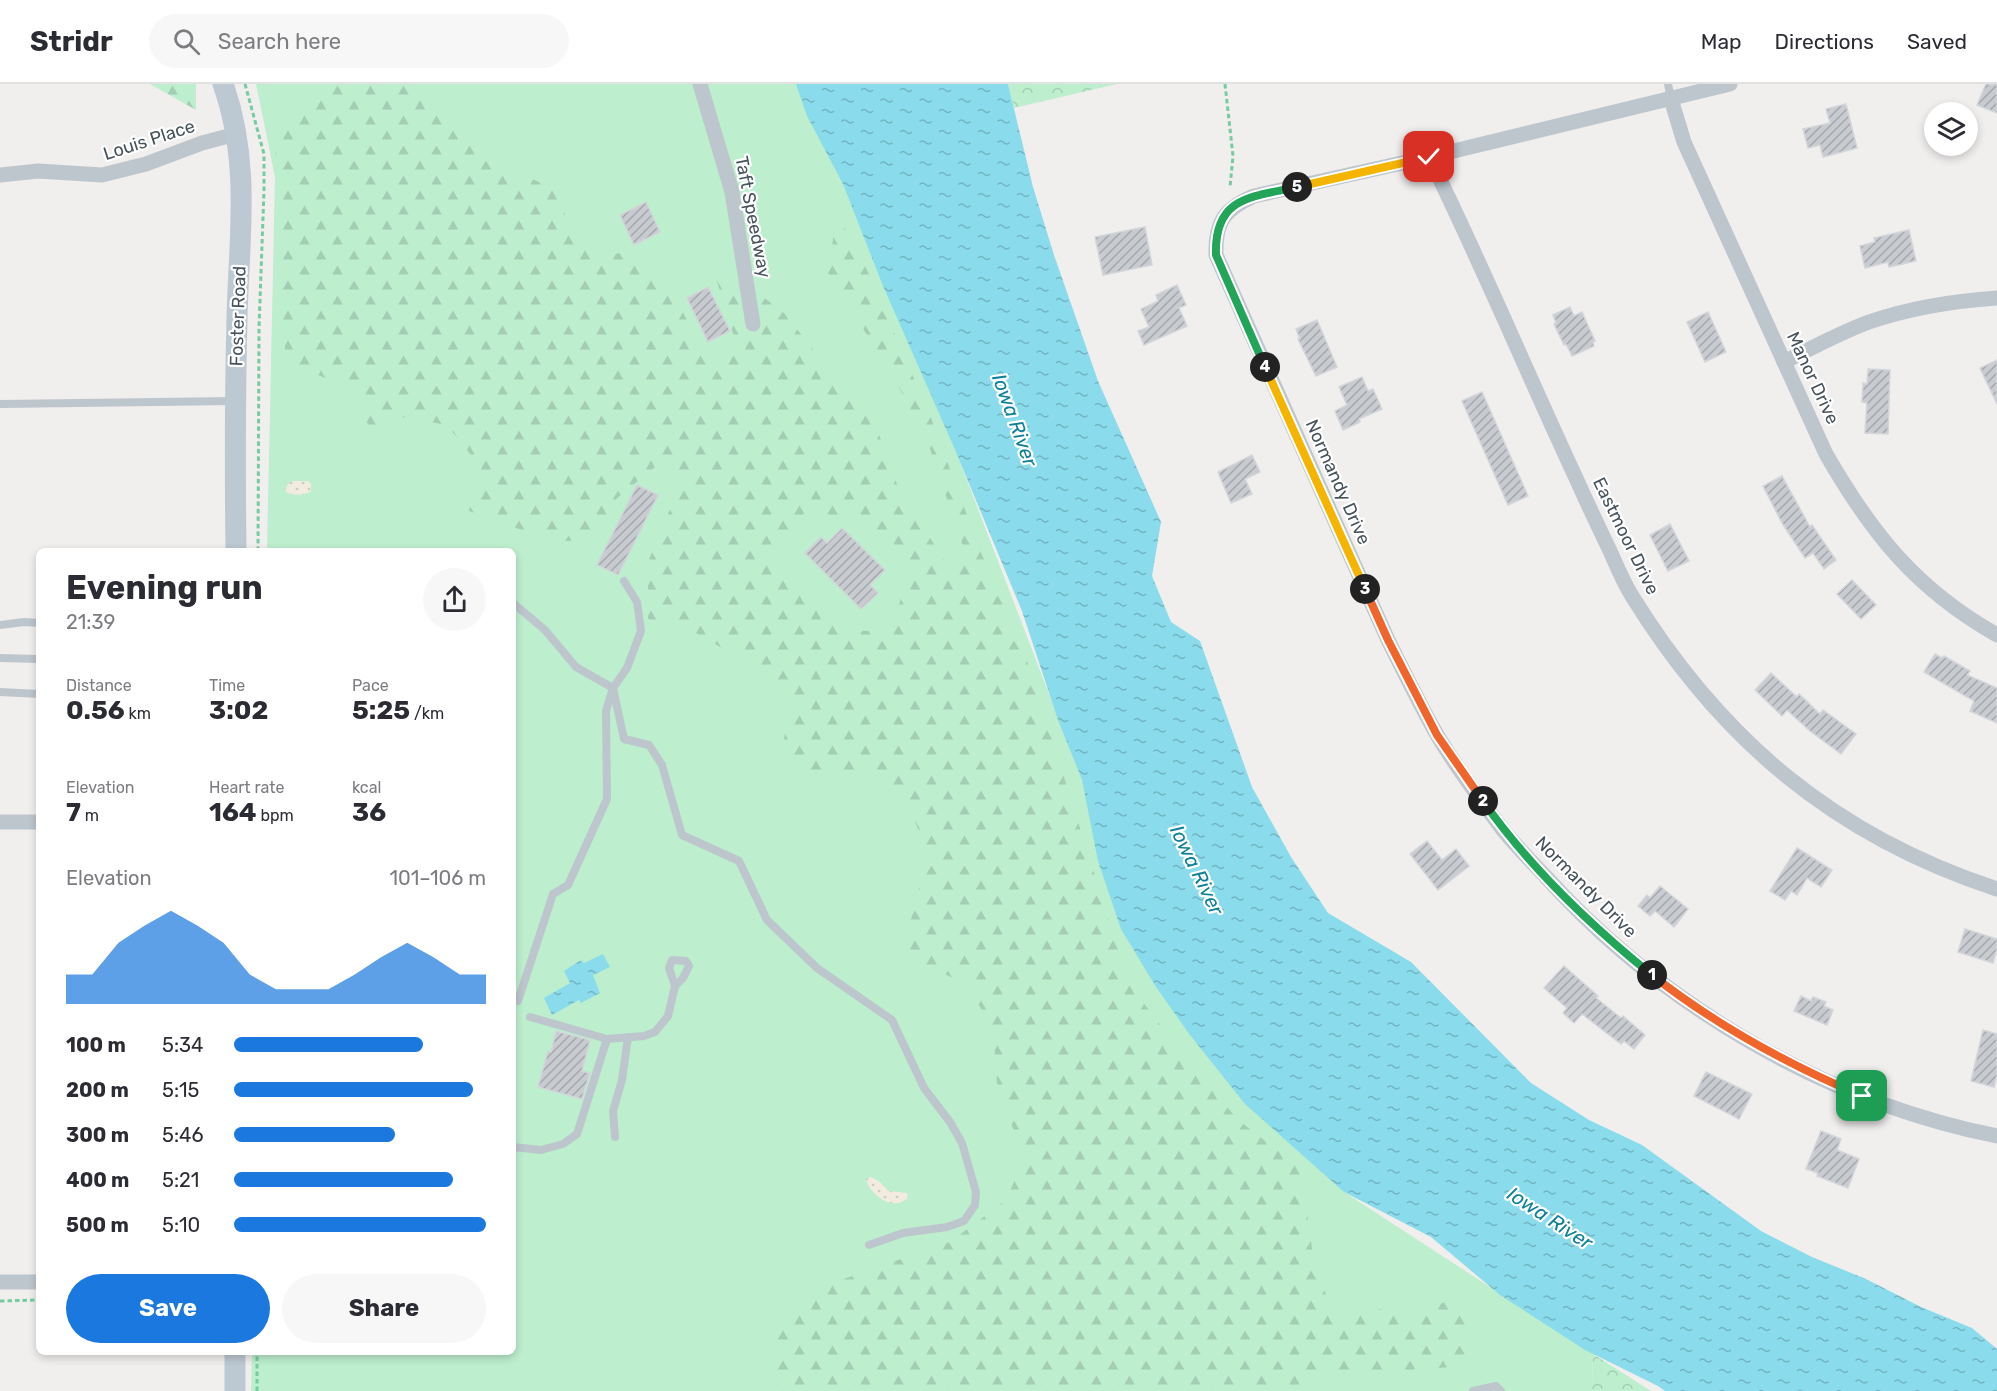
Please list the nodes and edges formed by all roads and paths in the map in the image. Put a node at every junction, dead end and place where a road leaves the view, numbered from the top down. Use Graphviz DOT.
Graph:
graph roads {
  1 [pos="223,84"];
  2 [pos="245,84"];
  3 [pos="700,84"];
  4 [pos="1225,84"];
  5 [pos="1730,84"];
  6 [pos="1670,92"];
  7 [pos="236,134"];
  8 [pos="1429,157"];
  9 [pos="0,175"];
  10 [pos="1230,187"];
  11 [pos="1997,298"];
  12 [pos="753,324"];
  13 [pos="1784,362"];
  14 [pos="236,401"];
  15 [pos="0,404"];
  16 [pos="236,548"];
  17 [pos="258,548"];
  18 [pos="624,581"];
  19 [pos="516,606"];
  20 [pos="36,623"];
  21 [pos="0,625"];
  22 [pos="1997,635"];
  23 [pos="0,658"];
  24 [pos="36,659"];
  25 [pos="613,688"];
  26 [pos="0,692"];
  27 [pos="36,694"];
  28 [pos="0,822"];
  29 [pos="36,822"];
  30 [pos="1997,889"];
  31 [pos="675,986"];
  32 [pos="516,1001"];
  33 [pos="530,1017"];
  34 [pos="628,1037"];
  35 [pos="607,1039"];
  36 [pos="1997,1136"];
  37 [pos="615,1137"];
  38 [pos="516,1147"];
  39 [pos="869,1245"];
  40 [pos="0,1282"];
  41 [pos="36,1282"];
  42 [pos="36,1300"];
  43 [pos="0,1301"];
  44 [pos="235,1355"];
  45 [pos="257,1355"];
  46 [pos="235,1391"];
  47 [pos="257,1391"];
  48 [pos="1473,1391"];
  49 [pos="1501,1391"];
  1 -- 7 [label="street, Foster Road"];
  2 -- 17 [label="path"];
  3 -- 12 [label="street, Taft Speedway"];
  4 -- 10 [label="path"];
  5 -- 6 [label="street, Normandy Drive"];
  6 -- 8 [label="street, Normandy Drive"];
  6 -- 13 [label="street, Manor Drive"];
  7 -- 9 [label="street, Louis Place"];
  7 -- 14 [label="street, Foster Road"];
  8 -- 30 [label="street, Eastmoor Drive"];
  8 -- 36 [label="street, Normandy Drive"];
  11 -- 13 [label="street"];
  13 -- 22 [label="street, Manor Drive"];
  14 -- 15 [label="lane"];
  14 -- 16 [label="street, Foster Road"];
  18 -- 25 [label="lane"];
  19 -- 25 [label="lane"];
  20 -- 21 [label="lane"];
  23 -- 24 [label="lane"];
  25 -- 32 [label="lane"];
  25 -- 39 [label="lane"];
  26 -- 27 [label="lane"];
  28 -- 29 [label="street"];
  31 -- 34 [label="lane"];
  33 -- 35 [label="lane"];
  34 -- 35 [label="lane"];
  34 -- 37 [label="lane"];
  35 -- 38 [label="lane"];
  40 -- 41 [label="street"];
  42 -- 43 [label="path"];
  44 -- 46 [label="street"];
  45 -- 47 [label="path"];
  48 -- 49 [label="lane"];
}
